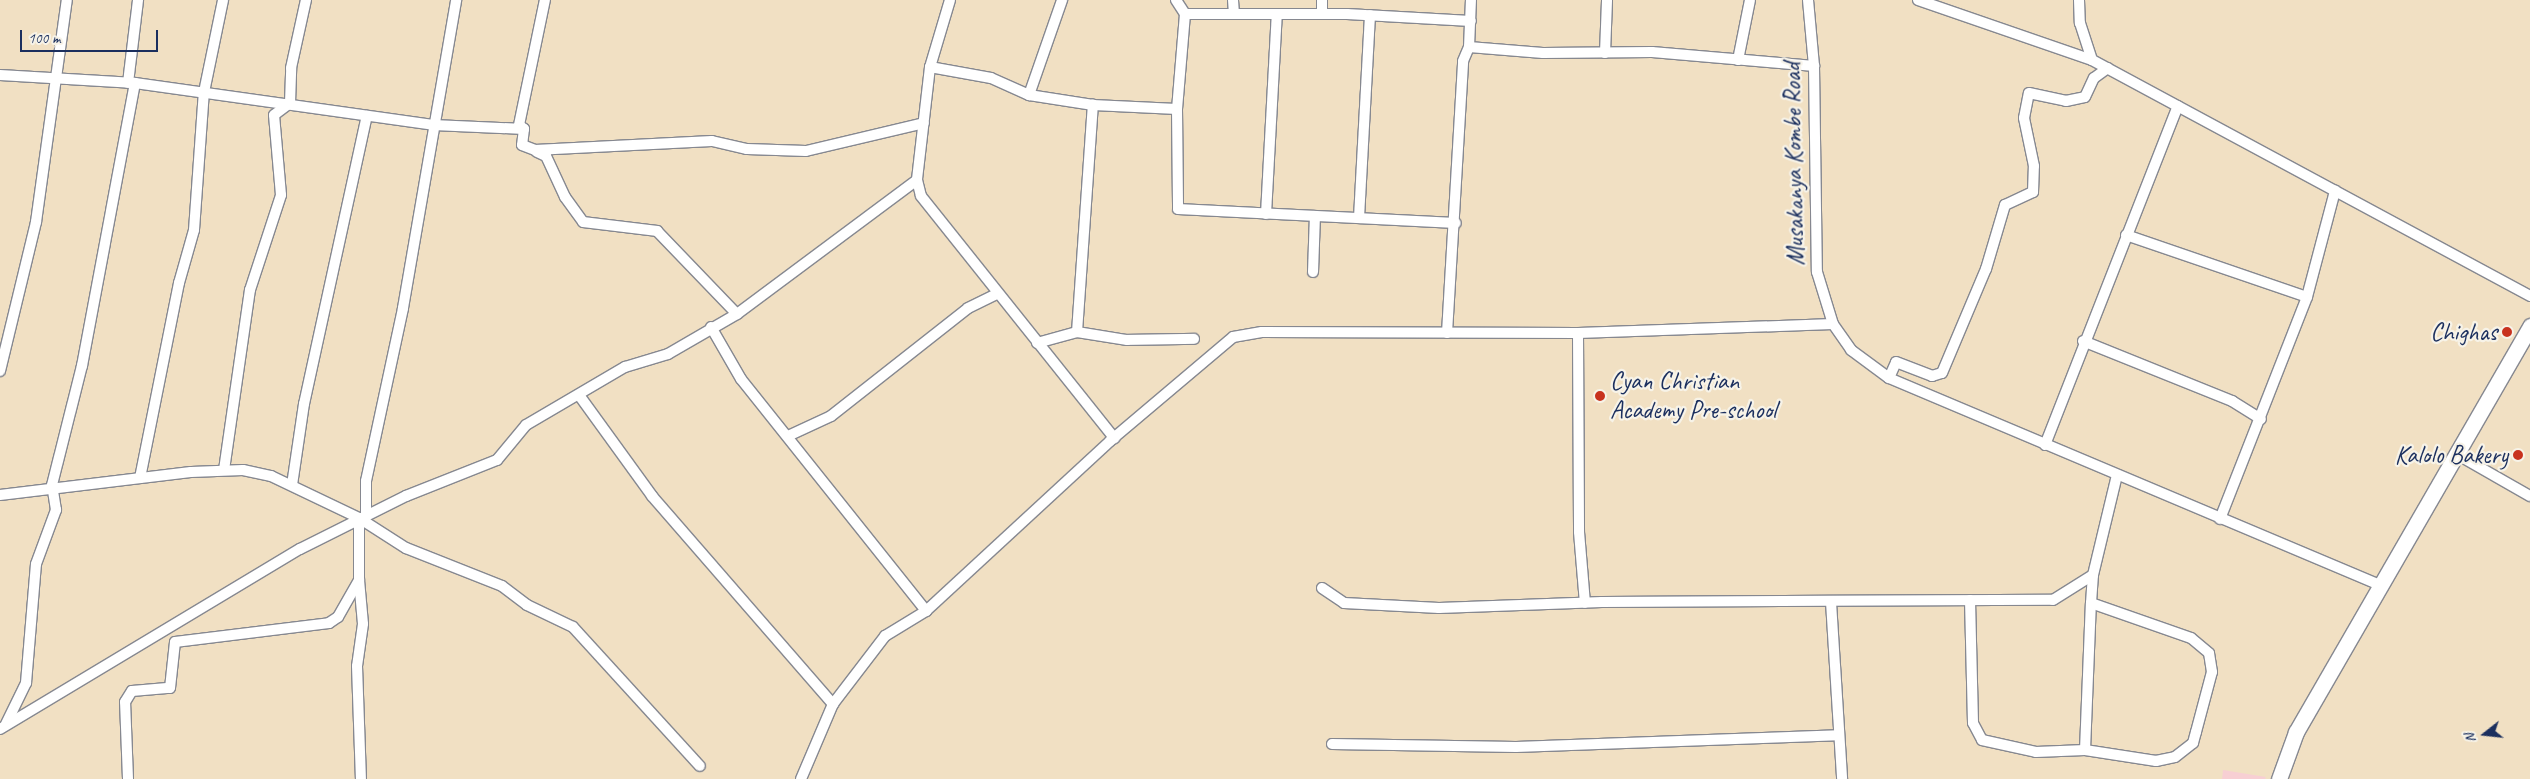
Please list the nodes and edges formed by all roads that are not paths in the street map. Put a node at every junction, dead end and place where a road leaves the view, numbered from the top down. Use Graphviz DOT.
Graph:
graph roads {
  1 [pos="67,0"];
  2 [pos="138,0"];
  3 [pos="223,0"];
  4 [pos="306,0"];
  5 [pos="456,0"];
  6 [pos="545,0"];
  7 [pos="950,0"];
  8 [pos="1062,0"];
  9 [pos="1176,0"];
  10 [pos="1233,0"];
  11 [pos="1322,0"];
  12 [pos="1471,0"];
  13 [pos="1607,0"];
  14 [pos="1750,0"];
  15 [pos="1808,0"];
  16 [pos="1918,0"];
  17 [pos="2079,0"];
  18 [pos="1322,13"];
  19 [pos="1185,14"];
  20 [pos="1234,14"];
  21 [pos="1277,14"];
  22 [pos="1370,15"];
  23 [pos="1471,22"];
  24 [pos="1469,47"];
  25 [pos="1605,52"];
  26 [pos="1738,60"];
  27 [pos="2092,60"];
  28 [pos="1814,66"];
  29 [pos="930,67"];
  30 [pos="2108,68"];
  31 [pos="0,74"];
  32 [pos="56,78"];
  33 [pos="132,83"];
  34 [pos="204,92"];
  35 [pos="1029,95"];
  36 [pos="290,103"];
  37 [pos="1093,105"];
  38 [pos="2178,106"];
  39 [pos="1177,109"];
  40 [pos="367,116"];
  41 [pos="924,124"];
  42 [pos="434,125"];
  43 [pos="524,129"];
  44 [pos="522,145"];
  45 [pos="917,180"];
  46 [pos="2335,191"];
  47 [pos="1266,214"];
  48 [pos="1315,216"];
  49 [pos="1359,218"];
  50 [pos="1456,223"];
  51 [pos="2126,235"];
  52 [pos="1312,272"];
  53 [pos="997,294"];
  54 [pos="2530,296"];
  55 [pos="2307,297"];
  56 [pos="737,314"];
  57 [pos="1833,324"];
  58 [pos="2530,326"];
  59 [pos="711,327"];
  60 [pos="1077,332"];
  61 [pos="1447,333"];
  62 [pos="1578,334"];
  63 [pos="1194,339"];
  64 [pos="2083,341"];
  65 [pos="1037,343"];
  66 [pos="0,371"];
  67 [pos="1889,378"];
  68 [pos="579,395"];
  69 [pos="2261,419"];
  70 [pos="788,436"];
  71 [pos="1114,438"];
  72 [pos="2045,444"];
  73 [pos="2458,455"];
  74 [pos="224,470"];
  75 [pos="2117,475"];
  76 [pos="140,478"];
  77 [pos="52,485"];
  78 [pos="292,485"];
  79 [pos="0,495"];
  80 [pos="2530,496"];
  81 [pos="363,518"];
  82 [pos="2220,519"];
  83 [pos="2092,575"];
  84 [pos="359,580"];
  85 [pos="2380,586"];
  86 [pos="1322,588"];
  87 [pos="1970,600"];
  88 [pos="1831,602"];
  89 [pos="1586,603"];
  90 [pos="2091,603"];
  91 [pos="926,610"];
  92 [pos="833,704"];
  93 [pos="3,727"];
  94 [pos="1838,735"];
  95 [pos="1332,744"];
  96 [pos="2085,750"];
  97 [pos="700,766"];
  98 [pos="128,779"];
  99 [pos="361,779"];
  100 [pos="801,779"];
  101 [pos="1842,779"];
  102 [pos="2279,779"];
  1 -- 32 [label="street"];
  2 -- 33 [label="street"];
  3 -- 34 [label="street"];
  4 -- 36 [label="street"];
  5 -- 42 [label="street"];
  6 -- 43 [label="street"];
  7 -- 29 [label="street"];
  8 -- 35 [label="street"];
  9 -- 19 [label="street"];
  10 -- 20 [label="street"];
  11 -- 18 [label="street"];
  12 -- 23 [label="street"];
  13 -- 25 [label="street"];
  14 -- 26 [label="street"];
  15 -- 28 [label="street, Musakanya Kombe Road"];
  16 -- 27 [label="street"];
  17 -- 27 [label="street"];
  18 -- 21 [label="street"];
  18 -- 22 [label="street"];
  19 -- 20 [label="street"];
  19 -- 39 [label="street"];
  20 -- 21 [label="street"];
  21 -- 47 [label="street"];
  22 -- 23 [label="street"];
  22 -- 49 [label="street"];
  23 -- 24 [label="street"];
  24 -- 25 [label="street"];
  24 -- 50 [label="street"];
  25 -- 26 [label="street"];
  26 -- 28 [label="street"];
  27 -- 30 [label="street"];
  28 -- 57 [label="street, Musakanya Kombe Road"];
  29 -- 35 [label="street"];
  29 -- 41 [label="street"];
  30 -- 38 [label="street"];
  30 -- 67 [label="street"];
  31 -- 32 [label="street"];
  32 -- 33 [label="street"];
  32 -- 66 [label="street"];
  33 -- 34 [label="street"];
  33 -- 77 [label="street"];
  34 -- 36 [label="street"];
  34 -- 76 [label="street"];
  35 -- 37 [label="street"];
  36 -- 40 [label="street"];
  36 -- 74 [label="street"];
  37 -- 39 [label="street"];
  37 -- 60 [label="street"];
  38 -- 46 [label="street"];
  38 -- 51 [label="street"];
  39 -- 47 [label="street"];
  40 -- 42 [label="street"];
  40 -- 78 [label="street"];
  41 -- 44 [label="street"];
  41 -- 45 [label="street"];
  42 -- 43 [label="street"];
  42 -- 81 [label="street"];
  43 -- 44 [label="street"];
  44 -- 56 [label="street"];
  45 -- 53 [label="street"];
  45 -- 56 [label="street"];
  46 -- 54 [label="street"];
  46 -- 55 [label="street"];
  47 -- 48 [label="street"];
  48 -- 49 [label="street"];
  48 -- 52 [label="street"];
  49 -- 50 [label="street"];
  50 -- 61 [label="street"];
  51 -- 55 [label="street"];
  51 -- 64 [label="street"];
  53 -- 65 [label="street"];
  53 -- 70 [label="street"];
  55 -- 69 [label="street"];
  56 -- 59 [label="street"];
  57 -- 62 [label="street"];
  57 -- 67 [label="street, Musakanya Kombe Road"];
  58 -- 73 [label="main road"];
  59 -- 68 [label="street"];
  59 -- 70 [label="street"];
  60 -- 63 [label="street"];
  60 -- 65 [label="street"];
  61 -- 62 [label="street"];
  61 -- 71 [label="street"];
  62 -- 89 [label="street"];
  64 -- 69 [label="street"];
  64 -- 72 [label="street"];
  65 -- 71 [label="street"];
  67 -- 72 [label="street, Musakanya Kombe Road"];
  68 -- 81 [label="street"];
  68 -- 92 [label="street"];
  69 -- 82 [label="street"];
  70 -- 91 [label="street"];
  71 -- 91 [label="street"];
  72 -- 75 [label="street, Musakanya Kombe Road"];
  73 -- 80 [label="street"];
  73 -- 85 [label="main road"];
  74 -- 76 [label="street"];
  74 -- 78 [label="street"];
  75 -- 82 [label="street, Musakanya Kombe Road"];
  75 -- 83 [label="street"];
  76 -- 77 [label="street"];
  77 -- 79 [label="street"];
  77 -- 93 [label="street"];
  78 -- 81 [label="street"];
  81 -- 84 [label="street"];
  81 -- 93 [label="street"];
  81 -- 97 [label="street"];
  82 -- 85 [label="street, Musakanya Kombe Road"];
  83 -- 87 [label="street"];
  83 -- 90 [label="street"];
  84 -- 98 [label="street"];
  84 -- 99 [label="street"];
  85 -- 102 [label="main road"];
  86 -- 89 [label="street"];
  87 -- 88 [label="street"];
  87 -- 96 [label="street"];
  88 -- 89 [label="street"];
  88 -- 94 [label="street"];
  90 -- 96 [label="street"];
  90 -- 96 [label="street"];
  91 -- 92 [label="street"];
  92 -- 100 [label="street"];
  94 -- 95 [label="street"];
  94 -- 101 [label="street"];
}
